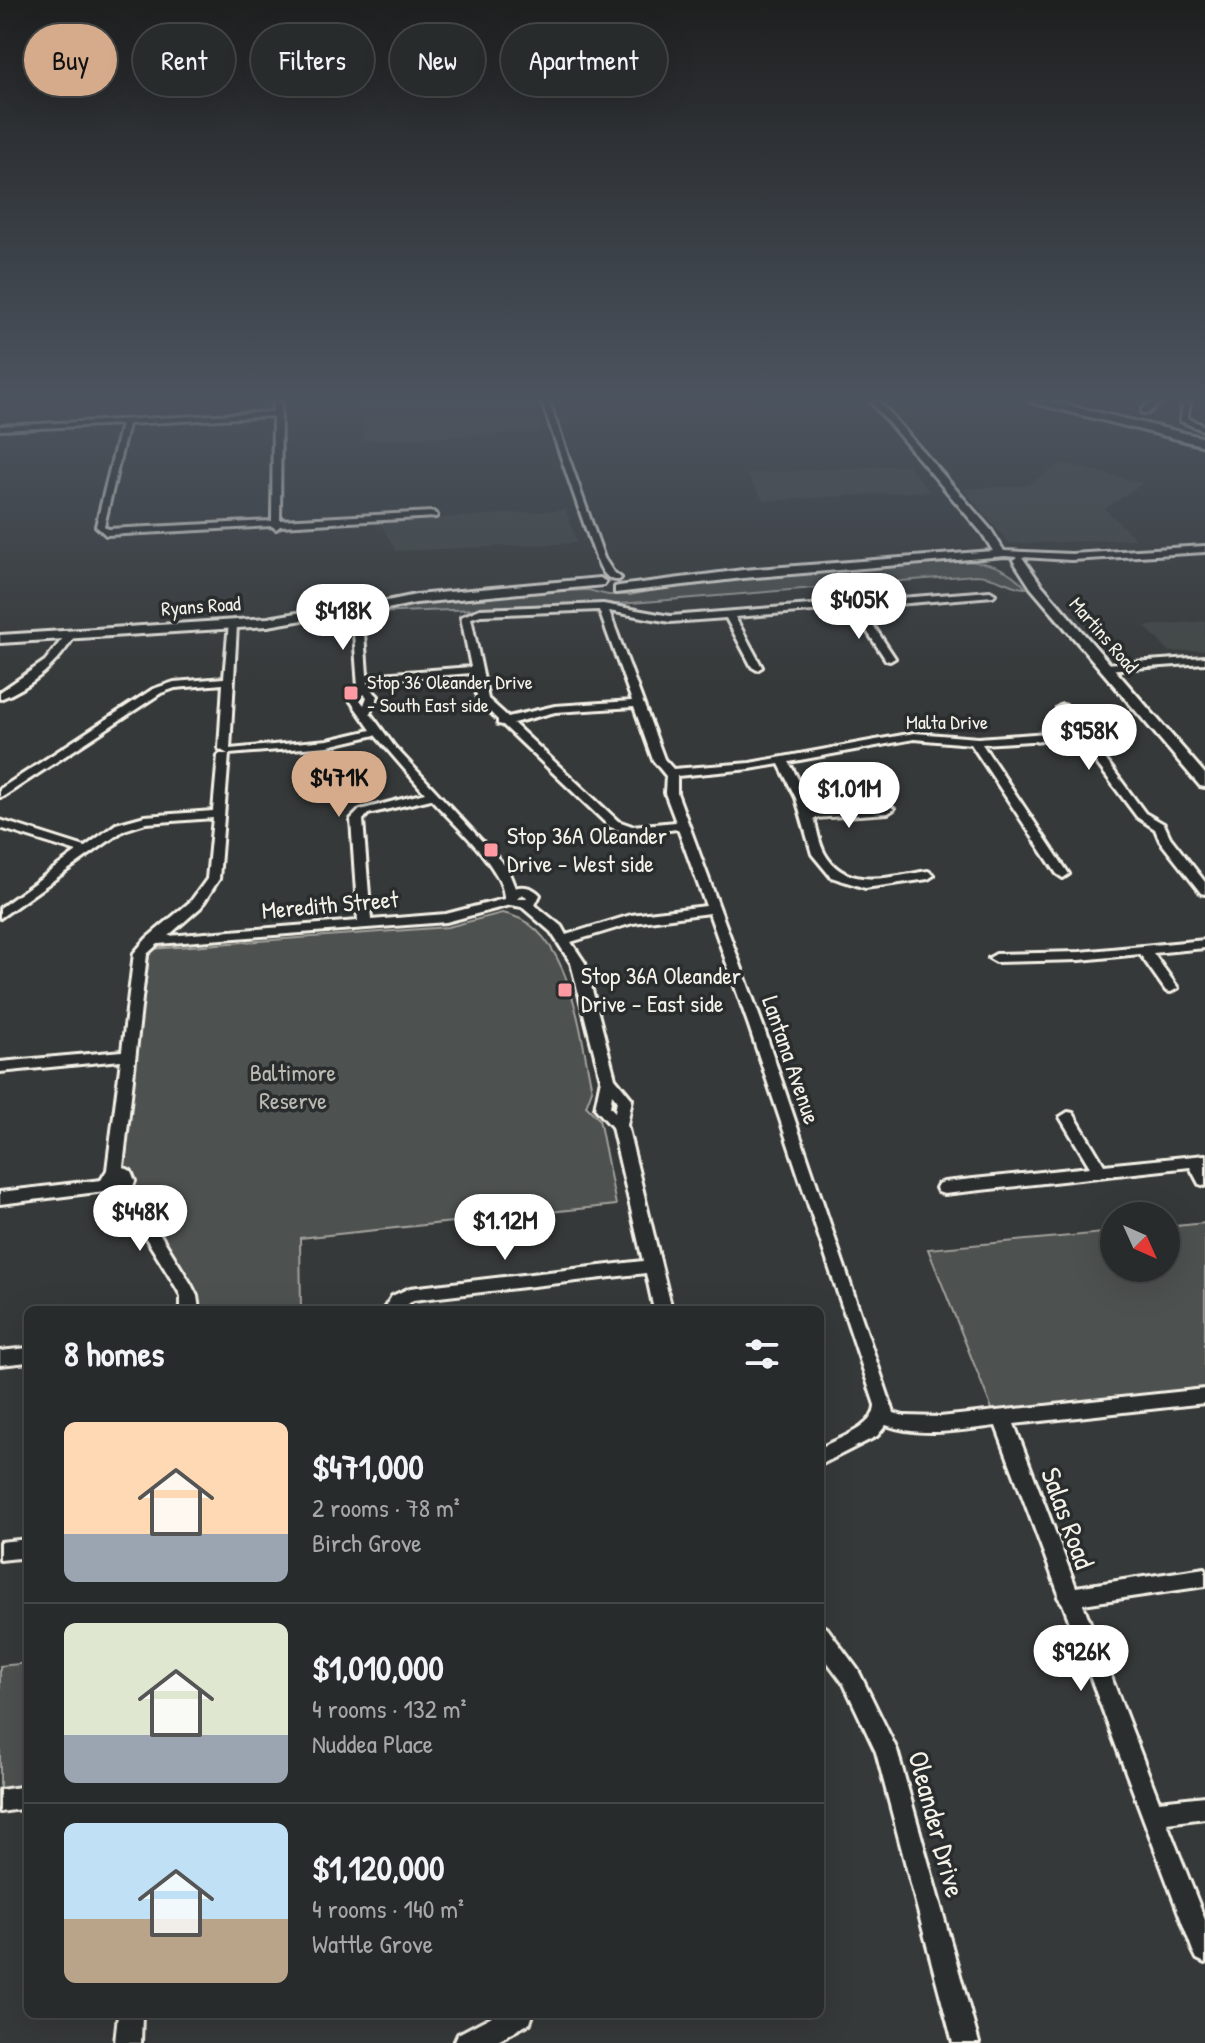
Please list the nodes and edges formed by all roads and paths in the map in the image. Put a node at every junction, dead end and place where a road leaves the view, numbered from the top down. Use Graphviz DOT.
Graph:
graph roads {
  1 [pos="107,497"];
  2 [pos="276,497"];
  3 [pos="579,497"];
  4 [pos="957,497"];
  5 [pos="433,515"];
  6 [pos="276,526"];
  7 [pos="1205,549"];
  8 [pos="1009,557"];
  9 [pos="611,583"];
  10 [pos="990,594"];
  11 [pos="855,605"];
  12 [pos="603,607"];
  13 [pos="353,612"];
  14 [pos="729,614"];
  15 [pos="232,625"];
  16 [pos="70,635"];
  17 [pos="0,639"];
  18 [pos="890,658"];
  19 [pos="1205,660"];
  20 [pos="757,667"];
  21 [pos="1105,667"];
  22 [pos="475,670"];
  23 [pos="227,681"];
  24 [pos="363,683"];
  25 [pos="0,696"];
  26 [pos="639,704"];
  27 [pos="1062,708"];
  28 [pos="502,722"];
  29 [pos="376,732"];
  30 [pos="1082,734"];
  31 [pos="975,741"];
  32 [pos="227,752"];
  33 [pos="782,760"];
  34 [pos="670,773"];
  35 [pos="1205,783"];
  36 [pos="0,794"];
  37 [pos="433,795"];
  38 [pos="888,809"];
  39 [pos="218,814"];
  40 [pos="808,815"];
  41 [pos="0,824"];
  42 [pos="682,825"];
  43 [pos="86,851"];
  44 [pos="1063,874"];
  45 [pos="928,875"];
  46 [pos="1205,890"];
  47 [pos="516,894"];
  48 [pos="713,909"];
  49 [pos="0,914"];
  50 [pos="365,925"];
  51 [pos="564,940"];
  52 [pos="152,941"];
  53 [pos="1205,944"];
  54 [pos="1144,950"];
  55 [pos="996,958"];
  56 [pos="1171,988"];
  57 [pos="127,1055"];
  58 [pos="0,1067"];
  59 [pos="1068,1117"];
  60 [pos="1199,1160"];
  61 [pos="1100,1171"];
  62 [pos="1205,1180"];
  63 [pos="115,1182"];
  64 [pos="944,1188"];
  65 [pos="0,1198"];
  66 [pos="652,1266"];
  67 [pos="190,1306"];
  68 [pos="395,1306"];
  69 [pos="662,1306"];
  70 [pos="24,1355"];
  71 [pos="0,1358"];
  72 [pos="1205,1396"];
  73 [pos="882,1416"];
  74 [pos="1002,1418"];
  75 [pos="824,1455"];
  76 [pos="24,1548"];
  77 [pos="0,1551"];
  78 [pos="1205,1577"];
  79 [pos="1068,1597"];
  80 [pos="824,1640"];
  81 [pos="24,1798"];
  82 [pos="0,1801"];
  83 [pos="1205,1807"];
  84 [pos="1152,1813"];
  85 [pos="1205,1951"];
  86 [pos="130,2018"];
  87 [pos="514,2018"];
  88 [pos="128,2043"];
  89 [pos="467,2043"];
  90 [pos="966,2043"];
  1 -- 6 [label="street"];
  2 -- 6 [label="street"];
  3 -- 9 [label="street"];
  4 -- 8 [label="street, Martins Road"];
  5 -- 6 [label="street"];
  7 -- 8 [label="street, Ryans Road"];
  8 -- 9 [label="street, Ryans Road"];
  8 -- 21 [label="street, Martins Road"];
  9 -- 13 [label="street, Ryans Road"];
  10 -- 11 [label="street"];
  11 -- 14 [label="street"];
  11 -- 18 [label="street"];
  12 -- 14 [label="street"];
  12 -- 22 [label="street"];
  12 -- 26 [label="street, Lantana Avenue"];
  13 -- 15 [label="street, Ryans Road"];
  13 -- 24 [label="street"];
  14 -- 20 [label="street"];
  15 -- 16 [label="street, Ryans Road"];
  15 -- 23 [label="street"];
  16 -- 17 [label="street, Ryans Road"];
  16 -- 25 [label="street"];
  19 -- 21 [label="street"];
  21 -- 35 [label="street, Martins Road"];
  22 -- 24 [label="street"];
  22 -- 28 [label="street"];
  23 -- 32 [label="street"];
  23 -- 36 [label="street"];
  24 -- 29 [label="street"];
  26 -- 28 [label="street"];
  26 -- 34 [label="street, Lantana Avenue"];
  27 -- 30 [label="street"];
  28 -- 42 [label="street"];
  29 -- 32 [label="street"];
  29 -- 37 [label="street"];
  30 -- 31 [label="street, Malta Drive"];
  30 -- 46 [label="street"];
  31 -- 33 [label="street, Malta Drive"];
  31 -- 44 [label="street"];
  32 -- 39 [label="street"];
  33 -- 34 [label="street, Malta Drive"];
  33 -- 40 [label="street"];
  34 -- 42 [label="street, Lantana Avenue"];
  37 -- 47 [label="street"];
  37 -- 50 [label="street"];
  38 -- 40 [label="street"];
  39 -- 43 [label="street"];
  39 -- 52 [label="street"];
  40 -- 45 [label="street"];
  41 -- 43 [label="street"];
  42 -- 48 [label="street, Lantana Avenue"];
  43 -- 49 [label="street"];
  47 -- 50 [label="street, Meredith Street"];
  47 -- 51 [label="street"];
  48 -- 51 [label="street"];
  48 -- 73 [label="street, Lantana Avenue"];
  50 -- 52 [label="street, Meredith Street"];
  51 -- 66 [label="street"];
  52 -- 57 [label="street"];
  53 -- 54 [label="street"];
  54 -- 55 [label="street"];
  54 -- 56 [label="street"];
  57 -- 58 [label="street"];
  57 -- 63 [label="street"];
  59 -- 61 [label="street"];
  60 -- 61 [label="street"];
  60 -- 62 [label="street"];
  61 -- 64 [label="street"];
  63 -- 65 [label="street"];
  63 -- 67 [label="street"];
  66 -- 68 [label="street"];
  66 -- 69 [label="street"];
  70 -- 71 [label="street"];
  72 -- 74 [label="street"];
  73 -- 74 [label="street"];
  73 -- 75 [label="street"];
  74 -- 79 [label="street, Salas Road"];
  76 -- 77 [label="street"];
  78 -- 79 [label="street"];
  79 -- 84 [label="street, Salas Road"];
  80 -- 90 [label="street, Oleander Drive"];
  81 -- 82 [label="street"];
  83 -- 84 [label="street"];
  84 -- 85 [label="street, Salas Road"];
  86 -- 88 [label="street"];
  87 -- 89 [label="street"];
}
